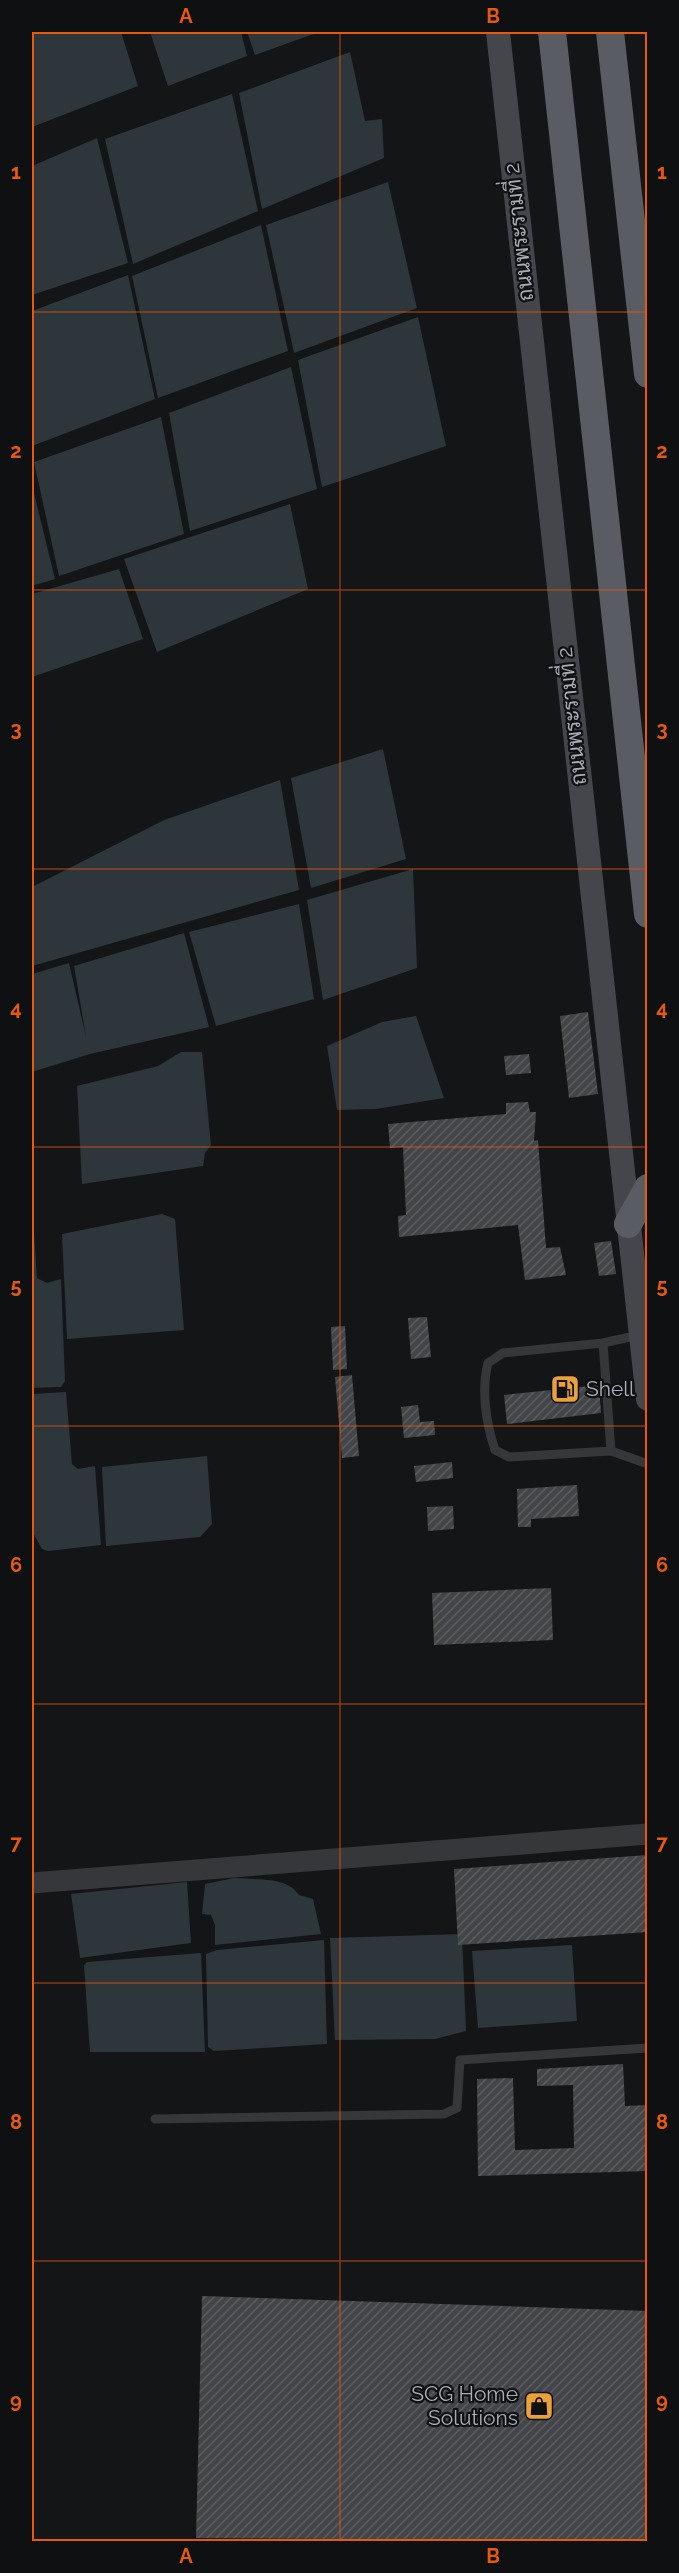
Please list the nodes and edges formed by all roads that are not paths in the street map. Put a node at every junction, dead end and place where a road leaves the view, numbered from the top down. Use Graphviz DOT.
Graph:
graph roads {
  1 [pos="498,32"];
  2 [pos="552,32"];
  3 [pos="610,32"];
  4 [pos="648,374"];
  5 [pos="648,914"];
  6 [pos="648,1188"];
  7 [pos="628,1224"];
  8 [pos="641,1334"];
  9 [pos="603,1344"];
  10 [pos="648,1399"];
  11 [pos="611,1451"];
  12 [pos="648,1464"];
  13 [pos="648,1834"];
  14 [pos="32,1883"];
  15 [pos="648,2048"];
  16 [pos="155,2119"];
  1 -- 7 [label="main road, ถนนพระรามที่ 2"];
  2 -- 5 [label="highway"];
  3 -- 4 [label="highway"];
  6 -- 7 [label="highway"];
  7 -- 8 [label="main road, ถนนพระรามที่ 2"];
  8 -- 9 [label="lane"];
  8 -- 10 [label="main road, ถนนพระรามที่ 2"];
  9 -- 11 [label="lane"];
  9 -- 11 [label="lane"];
  11 -- 12 [label="lane"];
  13 -- 14 [label="street"];
  15 -- 16 [label="lane"];
}
